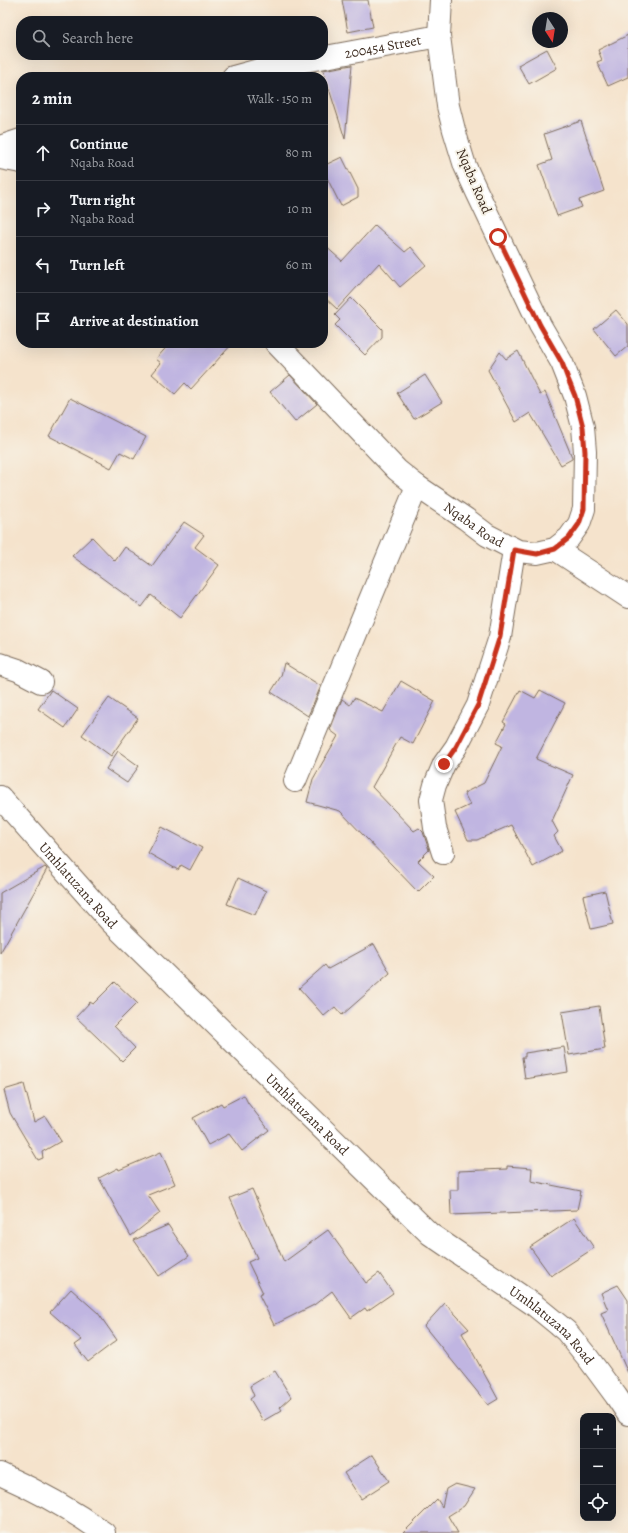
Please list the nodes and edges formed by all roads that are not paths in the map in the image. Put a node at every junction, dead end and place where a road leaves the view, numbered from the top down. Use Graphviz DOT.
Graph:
graph roads {
  1 [pos="441,0"];
  2 [pos="439,36"];
  3 [pos="328,57"];
  4 [pos="309,60"];
  5 [pos="251,72"];
  6 [pos="16,142"];
  7 [pos="0,147"];
  8 [pos="0,158"];
  9 [pos="16,161"];
  10 [pos="281,348"];
  11 [pos="417,486"];
  12 [pos="555,549"];
  13 [pos="514,550"];
  14 [pos="628,598"];
  15 [pos="0,664"];
  16 [pos="40,682"];
  17 [pos="295,781"];
  18 [pos="0,797"];
  19 [pos="443,853"];
  20 [pos="628,1414"];
  21 [pos="0,1474"];
  22 [pos="104,1533"];
  1 -- 2 [label="street, Nqaba Road"];
  2 -- 3 [label="street, 200454 Street"];
  2 -- 12 [label="street, Nqaba Road"];
  4 -- 5 [label="street, 200454 Street"];
  6 -- 7 [label="street"];
  8 -- 9 [label="street"];
  10 -- 11 [label="street, Nqaba Road"];
  11 -- 13 [label="street, Nqaba Road"];
  11 -- 17 [label="street"];
  12 -- 13 [label="street, Nqaba Road"];
  12 -- 14 [label="street"];
  13 -- 19 [label="street"];
  15 -- 16 [label="street"];
  18 -- 20 [label="street, Umhlatuzana Road"];
  21 -- 22 [label="street"];
}
